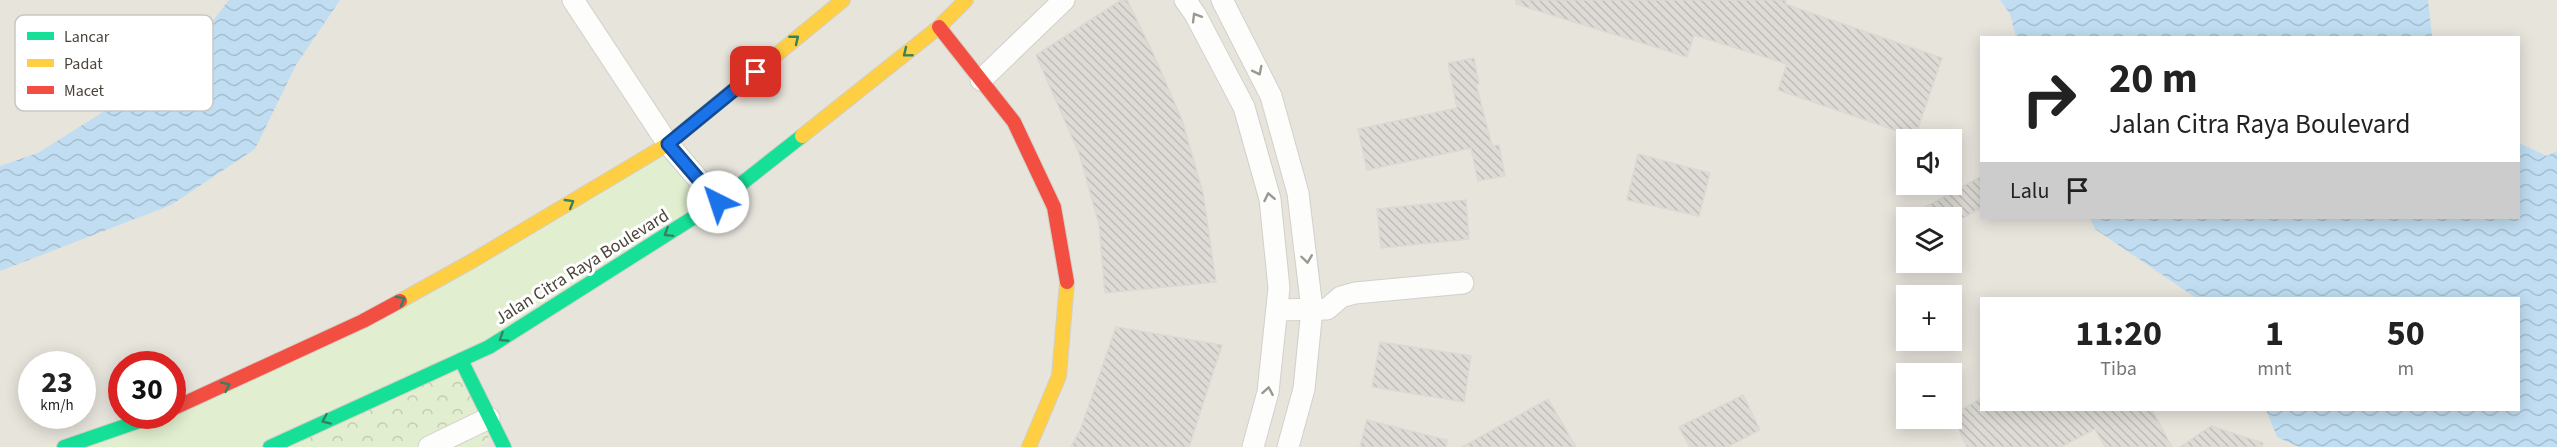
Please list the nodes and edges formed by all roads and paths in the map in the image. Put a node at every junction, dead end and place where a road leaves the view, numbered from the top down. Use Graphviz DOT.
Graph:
graph roads {
  1 [pos="573,0"];
  2 [pos="843,0"];
  3 [pos="966,0"];
  4 [pos="1064,0"];
  5 [pos="1185,0"];
  6 [pos="1222,0"];
  7 [pos="939,27"];
  8 [pos="981,80"];
  9 [pos="668,144"];
  10 [pos="718,202"];
  11 [pos="1463,283"];
  12 [pos="1312,309"];
  13 [pos="1277,310"];
  14 [pos="461,360"];
  15 [pos="186,404"];
  16 [pos="489,418"];
  17 [pos="116,429"];
  18 [pos="64,447"];
  19 [pos="270,447"];
  20 [pos="429,447"];
  21 [pos="504,447"];
  22 [pos="1029,447"];
  23 [pos="1253,447"];
  24 [pos="1288,447"];
  1 -- 9 [label="street"];
  9 -- 2 [label="main road, one-way"];
  3 -- 7 [label="main road, Jalan Citra Raya Boulevard"];
  4 -- 8 [label="street"];
  13 -- 5 [label="street, one-way"];
  6 -- 12 [label="street, one-way"];
  7 -- 8 [label="main road"];
  7 -- 10 [label="main road, Jalan Citra Raya Boulevard, one-way"];
  8 -- 22 [label="main road"];
  9 -- 10 [label="street"];
  15 -- 9 [label="main road, one-way"];
  10 -- 14 [label="main road, Jalan Citra Raya Boulevard, one-way"];
  11 -- 12 [label="street"];
  12 -- 13 [label="street"];
  12 -- 24 [label="street"];
  23 -- 13 [label="street, one-way"];
  14 -- 16 [label="main road"];
  14 -- 19 [label="main road, Jalan Citra Raya Boulevard, one-way"];
  16 -- 20 [label="street"];
  16 -- 21 [label="main road"];
  17 -- 18 [label="main road"];
}
